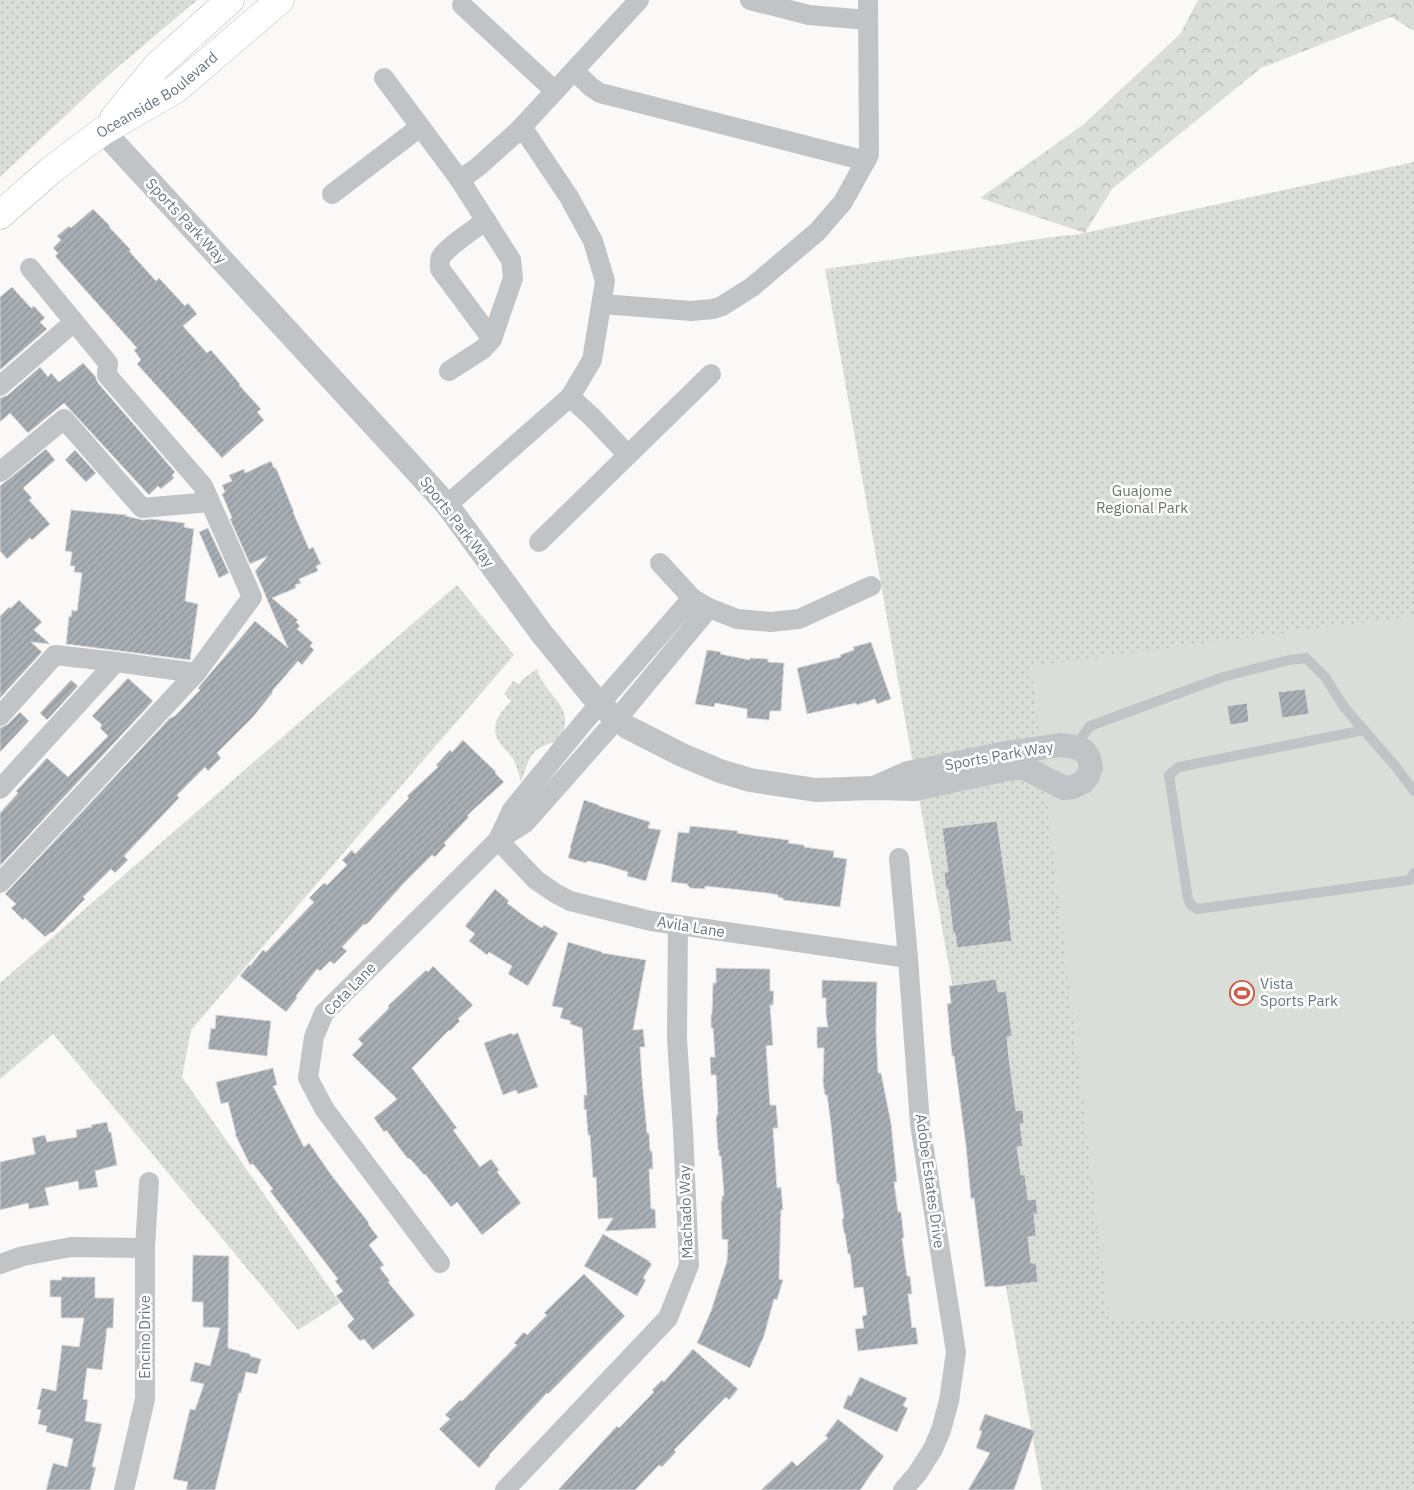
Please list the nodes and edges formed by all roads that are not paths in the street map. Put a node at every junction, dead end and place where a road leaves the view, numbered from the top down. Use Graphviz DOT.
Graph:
graph roads {
  1 [pos="230,0"];
  2 [pos="280,0"];
  3 [pos="750,0"];
  4 [pos="868,0"];
  5 [pos="629,4"];
  6 [pos="462,5"];
  7 [pos="868,20"];
  8 [pos="574,71"];
  9 [pos="384,78"];
  10 [pos="556,91"];
  11 [pos="420,127"];
  12 [pos="522,127"];
  13 [pos="103,132"];
  14 [pos="866,161"];
  15 [pos="460,180"];
  16 [pos="332,194"];
  17 [pos="0,215"];
  18 [pos="486,220"];
  19 [pos="30,268"];
  20 [pos="602,304"];
  21 [pos="74,322"];
  22 [pos="492,338"];
  23 [pos="448,371"];
  24 [pos="711,374"];
  25 [pos="0,386"];
  26 [pos="570,397"];
  27 [pos="628,455"];
  28 [pos="0,472"];
  29 [pos="210,502"];
  30 [pos="447,505"];
  31 [pos="539,542"];
  32 [pos="660,562"];
  33 [pos="871,586"];
  34 [pos="692,598"];
  35 [pos="709,608"];
  36 [pos="116,662"];
  37 [pos="196,673"];
  38 [pos="599,704"];
  39 [pos="0,716"];
  40 [pos="617,719"];
  41 [pos="1364,730"];
  42 [pos="1075,747"];
  43 [pos="874,788"];
  44 [pos="0,789"];
  45 [pos="1414,792"];
  46 [pos="498,840"];
  47 [pos="899,858"];
  48 [pos="1414,873"];
  49 [pos="0,883"];
  50 [pos="678,925"];
  51 [pos="908,958"];
  52 [pos="148,1182"];
  53 [pos="145,1248"];
  54 [pos="440,1262"];
  55 [pos="0,1264"];
  56 [pos="124,1490"];
  57 [pos="505,1490"];
  58 [pos="903,1490"];
  1 -- 13 [label="main road, Oceanside Boulevard"];
  2 -- 13 [label="main road, Oceanside Boulevard"];
  3 -- 7 [label="street"];
  4 -- 7 [label="street"];
  5 -- 8 [label="street"];
  6 -- 10 [label="street"];
  7 -- 14 [label="street"];
  8 -- 10 [label="street"];
  8 -- 14 [label="street"];
  9 -- 11 [label="street"];
  10 -- 12 [label="street"];
  11 -- 15 [label="street"];
  11 -- 16 [label="street"];
  12 -- 15 [label="street"];
  12 -- 20 [label="street"];
  13 -- 17 [label="main road"];
  13 -- 30 [label="street, Sports Park Way"];
  14 -- 20 [label="street"];
  15 -- 18 [label="street"];
  18 -- 22 [label="street"];
  18 -- 22 [label="street"];
  19 -- 21 [label="street"];
  20 -- 26 [label="street"];
  21 -- 25 [label="street"];
  21 -- 29 [label="street"];
  22 -- 23 [label="street"];
  24 -- 27 [label="street"];
  26 -- 27 [label="street"];
  26 -- 30 [label="street"];
  27 -- 31 [label="street"];
  28 -- 29 [label="street"];
  29 -- 37 [label="street"];
  30 -- 38 [label="street, Sports Park Way"];
  32 -- 34 [label="street"];
  33 -- 35 [label="street"];
  34 -- 35 [label="street"];
  34 -- 38 [label="street, Cota Lane"];
  35 -- 40 [label="street, Cota Lane"];
  36 -- 37 [label="street"];
  36 -- 39 [label="street"];
  36 -- 44 [label="street"];
  37 -- 49 [label="street"];
  38 -- 40 [label="street, Sports Park Way"];
  38 -- 46 [label="street, Cota Lane"];
  40 -- 43 [label="street, Sports Park Way"];
  40 -- 46 [label="street, Cota Lane"];
  41 -- 42 [label="lane"];
  41 -- 45 [label="lane"];
  41 -- 48 [label="lane"];
  42 -- 43 [label="street, Sports Park Way"];
  42 -- 43 [label="street, Sports Park Way"];
  46 -- 50 [label="street, Avila Lane"];
  46 -- 54 [label="street, Cota Lane"];
  47 -- 51 [label="street, Adobe Estates Drive"];
  50 -- 51 [label="street, Avila Lane"];
  50 -- 57 [label="street, Machado Way"];
  51 -- 58 [label="street, Adobe Estates Drive"];
  52 -- 53 [label="street, Encino Drive"];
  53 -- 55 [label="street"];
  53 -- 56 [label="street, Encino Drive"];
}
